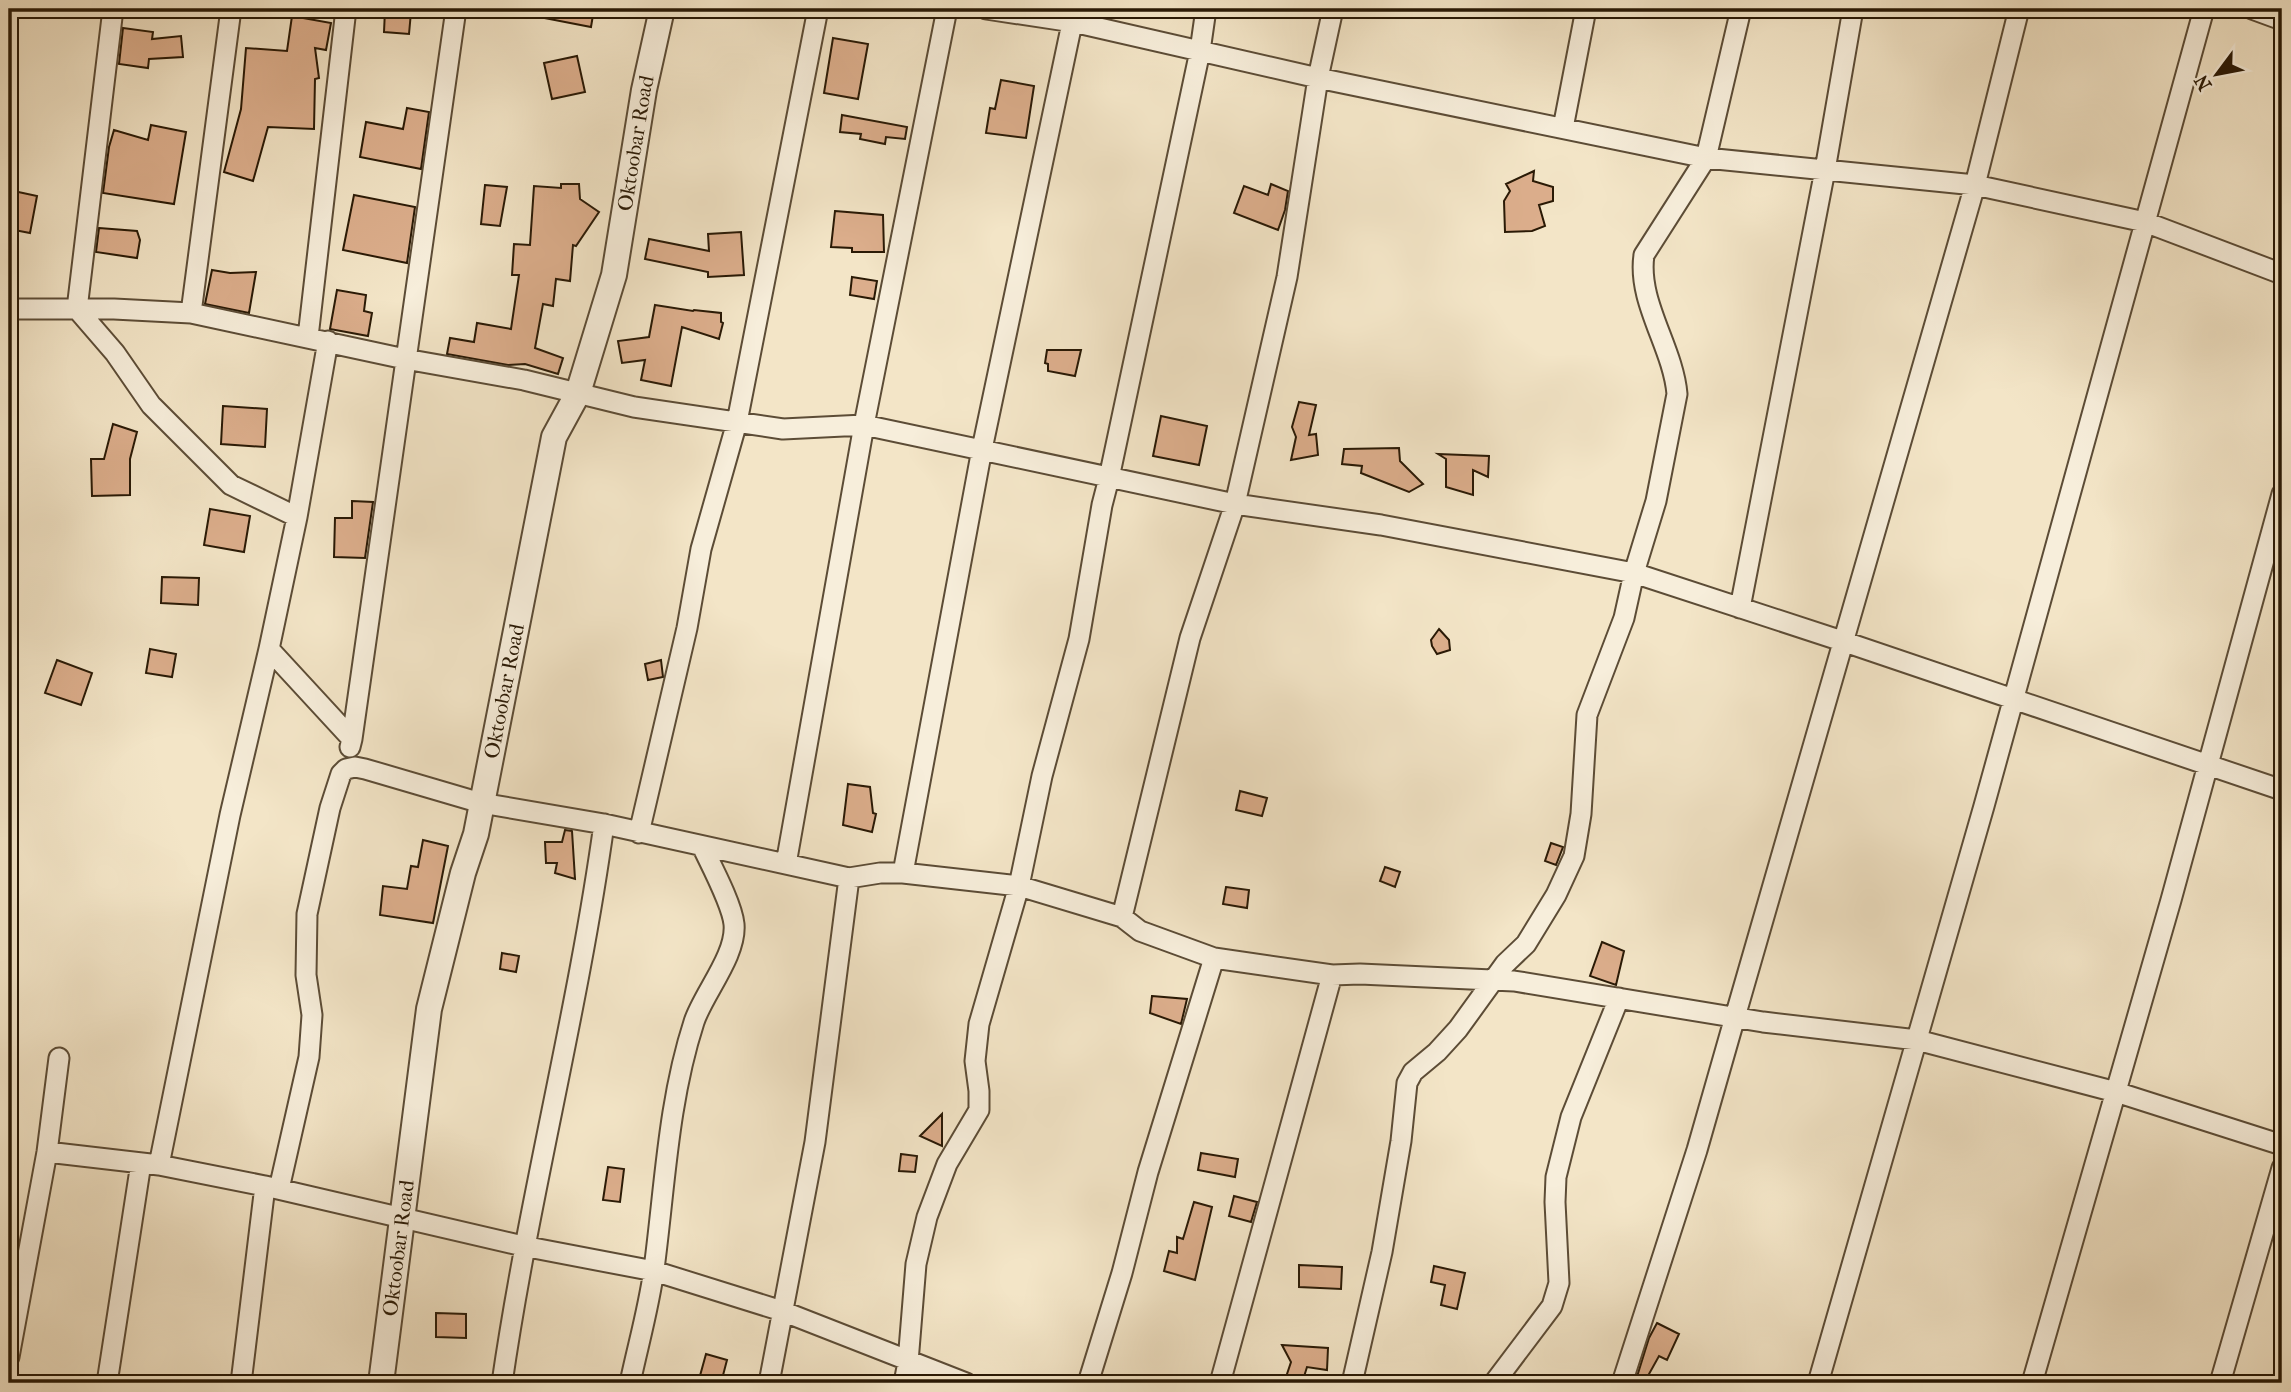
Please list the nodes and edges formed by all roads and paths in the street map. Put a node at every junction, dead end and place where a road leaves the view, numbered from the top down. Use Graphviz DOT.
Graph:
graph roads {
  1 [pos="113,9"];
  2 [pos="231,9"];
  3 [pos="346,9"];
  4 [pos="456,9"];
  5 [pos="662,9"];
  6 [pos="818,9"];
  7 [pos="947,9"];
  8 [pos="986,9"];
  9 [pos="1206,9"];
  10 [pos="1333,9"];
  11 [pos="1586,9"];
  12 [pos="1741,9"];
  13 [pos="1853,9"];
  14 [pos="2019,9"];
  15 [pos="2204,9"];
  16 [pos="2252,9"];
  17 [pos="1074,15"];
  18 [pos="2282,20"];
  19 [pos="1200,51"];
  20 [pos="1318,78"];
  21 [pos="1563,128"];
  22 [pos="1706,158"];
  23 [pos="1825,170"];
  24 [pos="1975,185"];
  25 [pos="2145,222"];
  26 [pos="2282,274"];
  27 [pos="9,309"];
  28 [pos="77,309"];
  29 [pos="191,313"];
  30 [pos="308,337"];
  31 [pos="328,341"];
  32 [pos="405,359"];
  33 [pos="578,393"];
  34 [pos="737,422"];
  35 [pos="864,425"];
  36 [pos="982,449"];
  37 [pos="1110,478"];
  38 [pos="2282,494"];
  39 [pos="1235,504"];
  40 [pos="297,517"];
  41 [pos="1634,573"];
  42 [pos="1740,608"];
  43 [pos="1842,641"];
  44 [pos="269,649"];
  45 [pos="2014,699"];
  46 [pos="352,739"];
  47 [pos="2208,765"];
  48 [pos="346,769"];
  49 [pos="2282,790"];
  50 [pos="481,803"];
  51 [pos="604,824"];
  52 [pos="639,832"];
  53 [pos="702,846"];
  54 [pos="786,864"];
  55 [pos="903,873"];
  56 [pos="849,878"];
  57 [pos="1018,886"];
  58 [pos="1122,917"];
  59 [pos="1213,958"];
  60 [pos="1332,975"];
  61 [pos="1496,979"];
  62 [pos="1619,998"];
  63 [pos="1735,1017"];
  64 [pos="1917,1040"];
  65 [pos="59,1058"];
  66 [pos="2116,1092"];
  67 [pos="2282,1144"];
  68 [pos="47,1152"];
  69 [pos="150,1164"];
  70 [pos="2282,1168"];
  71 [pos="272,1187"];
  72 [pos="401,1216"];
  73 [pos="523,1246"];
  74 [pos="654,1271"];
  75 [pos="782,1311"];
  76 [pos="9,1357"];
  77 [pos="908,1362"];
  78 [pos="107,1383"];
  79 [pos="242,1383"];
  80 [pos="380,1383"];
  81 [pos="502,1383"];
  82 [pos="631,1383"];
  83 [pos="769,1383"];
  84 [pos="904,1383"];
  85 [pos="966,1383"];
  86 [pos="1088,1383"];
  87 [pos="1220,1383"];
  88 [pos="1352,1383"];
  89 [pos="1494,1383"];
  90 [pos="1622,1383"];
  91 [pos="1818,1383"];
  92 [pos="2032,1383"];
  93 [pos="2220,1383"];
  1 -- 28 [label="street"];
  2 -- 29 [label="street"];
  3 -- 30 [label="street"];
  4 -- 32 [label="street"];
  5 -- 33 [label="street, Oktoobar Road"];
  6 -- 34 [label="street"];
  7 -- 35 [label="street"];
  8 -- 17 [label="street"];
  9 -- 19 [label="street"];
  10 -- 20 [label="street"];
  11 -- 21 [label="street"];
  12 -- 22 [label="street"];
  13 -- 23 [label="street"];
  14 -- 24 [label="street"];
  15 -- 25 [label="street"];
  16 -- 18 [label="street"];
  17 -- 19 [label="street"];
  17 -- 36 [label="street"];
  19 -- 20 [label="street"];
  19 -- 37 [label="street"];
  20 -- 21 [label="street"];
  20 -- 39 [label="street"];
  21 -- 22 [label="street"];
  22 -- 23 [label="street"];
  22 -- 41 [label="street"];
  23 -- 24 [label="street"];
  23 -- 42 [label="street"];
  24 -- 25 [label="street"];
  24 -- 43 [label="street"];
  25 -- 26 [label="street"];
  25 -- 45 [label="street"];
  27 -- 28 [label="street"];
  28 -- 29 [label="street"];
  28 -- 40 [label="street"];
  29 -- 30 [label="street"];
  30 -- 31 [label="street"];
  31 -- 32 [label="street"];
  31 -- 40 [label="street"];
  32 -- 33 [label="street"];
  32 -- 46 [label="street"];
  33 -- 34 [label="street"];
  33 -- 50 [label="street, Oktoobar Road"];
  34 -- 35 [label="street"];
  34 -- 52 [label="street"];
  35 -- 36 [label="street"];
  35 -- 54 [label="street"];
  36 -- 37 [label="street"];
  36 -- 55 [label="street"];
  37 -- 39 [label="street"];
  37 -- 57 [label="street"];
  38 -- 47 [label="street"];
  39 -- 41 [label="street"];
  39 -- 58 [label="street"];
  40 -- 44 [label="street"];
  41 -- 42 [label="street"];
  41 -- 61 [label="street"];
  42 -- 43 [label="street"];
  43 -- 45 [label="street"];
  43 -- 63 [label="street"];
  44 -- 46 [label="street"];
  44 -- 69 [label="street"];
  45 -- 47 [label="street"];
  45 -- 64 [label="street"];
  46 -- 48 [label="street"];
  47 -- 49 [label="street"];
  47 -- 66 [label="street"];
  48 -- 50 [label="street"];
  48 -- 71 [label="street"];
  50 -- 51 [label="street"];
  50 -- 72 [label="street, Oktoobar Road"];
  51 -- 52 [label="street"];
  51 -- 73 [label="street"];
  52 -- 53 [label="street"];
  53 -- 54 [label="street"];
  53 -- 74 [label="street"];
  54 -- 56 [label="street"];
  55 -- 56 [label="street"];
  55 -- 57 [label="street"];
  56 -- 75 [label="street"];
  57 -- 58 [label="street"];
  57 -- 77 [label="street"];
  58 -- 59 [label="street"];
  59 -- 60 [label="street"];
  59 -- 86 [label="street"];
  60 -- 61 [label="street"];
  60 -- 87 [label="street"];
  61 -- 62 [label="street"];
  61 -- 88 [label="street"];
  62 -- 63 [label="street"];
  62 -- 89 [label="street"];
  63 -- 64 [label="street"];
  63 -- 90 [label="street"];
  64 -- 66 [label="street"];
  64 -- 91 [label="street"];
  65 -- 68 [label="street"];
  66 -- 67 [label="street"];
  66 -- 92 [label="street"];
  68 -- 69 [label="street"];
  68 -- 76 [label="street"];
  69 -- 71 [label="street"];
  69 -- 78 [label="street"];
  70 -- 93 [label="street"];
  71 -- 72 [label="street"];
  71 -- 79 [label="street"];
  72 -- 73 [label="street"];
  72 -- 80 [label="street, Oktoobar Road"];
  73 -- 74 [label="street"];
  73 -- 81 [label="street"];
  74 -- 75 [label="street"];
  74 -- 82 [label="street"];
  75 -- 77 [label="street"];
  75 -- 83 [label="street"];
  77 -- 84 [label="street"];
  77 -- 85 [label="street"];
}
